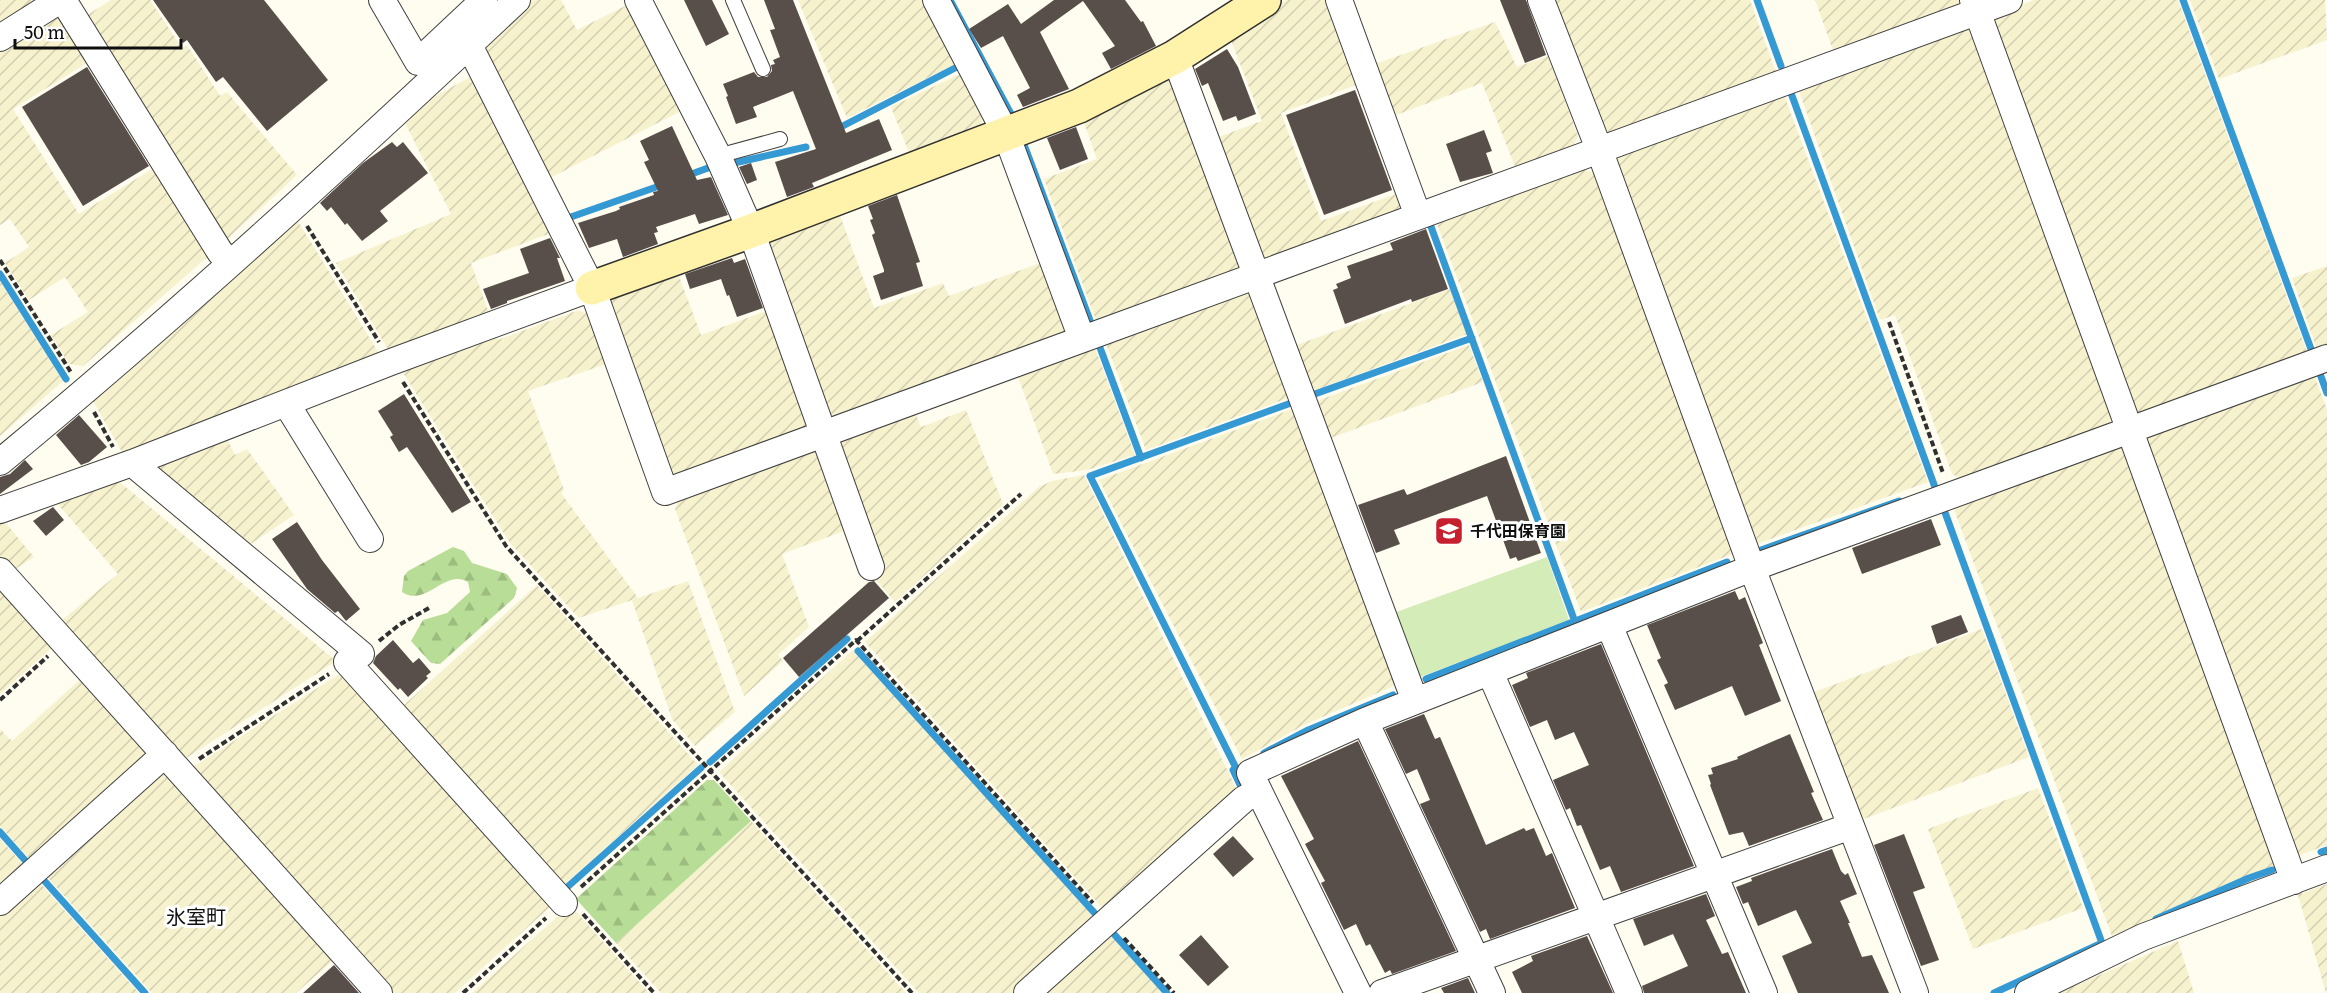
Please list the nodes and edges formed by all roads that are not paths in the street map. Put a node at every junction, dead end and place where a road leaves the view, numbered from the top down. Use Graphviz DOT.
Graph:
graph roads {
  1 [pos="62,0"];
  2 [pos="382,0"];
  3 [pos="484,0"];
  4 [pos="517,0"];
  5 [pos="733,0"];
  6 [pos="936,0"];
  7 [pos="1264,0"];
  8 [pos="1339,0"];
  9 [pos="1541,0"];
  10 [pos="2009,0"];
  11 [pos="642,1"];
  12 [pos="1975,6"];
  13 [pos="462,36"];
  14 [pos="0,38"];
  15 [pos="1175,57"];
  16 [pos="763,69"];
  17 [pos="1006,134"];
  18 [pos="780,139"];
  19 [pos="1599,149"];
  20 [pos="718,156"];
  21 [pos="1418,216"];
  22 [pos="751,231"];
  23 [pos="227,259"];
  24 [pos="1257,275"];
  25 [pos="592,288"];
  26 [pos="1082,339"];
  27 [pos="2327,358"];
  28 [pos="286,403"];
  29 [pos="2130,430"];
  30 [pos="824,434"];
  31 [pos="0,462"];
  32 [pos="128,464"];
  33 [pos="0,510"];
  34 [pos="370,539"];
  35 [pos="871,567"];
  36 [pos="1752,568"];
  37 [pos="0,571"];
  38 [pos="1609,625"];
  39 [pos="1490,672"];
  40 [pos="1415,701"];
  41 [pos="1365,721"];
  42 [pos="172,763"];
  43 [pos="1259,791"];
  44 [pos="1851,826"];
  45 [pos="2327,868"];
  46 [pos="1716,875"];
  47 [pos="2294,880"];
  48 [pos="566,900"];
  49 [pos="0,902"];
  50 [pos="1596,917"];
  51 [pos="1477,959"];
  52 [pos="379,993"];
  53 [pos="1027,993"];
  54 [pos="1358,993"];
  55 [pos="1382,993"];
  56 [pos="1492,993"];
  57 [pos="1629,993"];
  58 [pos="1764,993"];
  59 [pos="1915,993"];
  60 [pos="2028,993"];
  1 -- 14 [label="street"];
  1 -- 23 [label="street"];
  2 -- 13 [label="street"];
  3 -- 13 [label="street"];
  4 -- 13 [label="street"];
  5 -- 16 [label="lane"];
  6 -- 17 [label="street"];
  7 -- 15 [label="street"];
  8 -- 21 [label="street"];
  9 -- 19 [label="street"];
  10 -- 12 [label="street"];
  11 -- 20 [label="street"];
  12 -- 19 [label="street"];
  12 -- 29 [label="street"];
  13 -- 23 [label="street"];
  13 -- 25 [label="street"];
  15 -- 17 [label="street"];
  15 -- 24 [label="street"];
  17 -- 22 [label="street"];
  17 -- 26 [label="street"];
  18 -- 20 [label="lane"];
  19 -- 21 [label="street"];
  19 -- 36 [label="street"];
  20 -- 22 [label="street"];
  21 -- 24 [label="street"];
  22 -- 25 [label="street"];
  22 -- 30 [label="street"];
  23 -- 31 [label="street"];
  24 -- 26 [label="street"];
  24 -- 40 [label="street"];
  25 -- 28 [label="street"];
  25 -- 30 [label="street"];
  26 -- 30 [label="street"];
  27 -- 29 [label="street"];
  28 -- 32 [label="street"];
  28 -- 34 [label="street"];
  29 -- 36 [label="street"];
  29 -- 47 [label="street"];
  30 -- 35 [label="street"];
  32 -- 33 [label="street"];
  32 -- 48 [label="street"];
  36 -- 38 [label="street"];
  36 -- 44 [label="street"];
  37 -- 42 [label="street"];
  38 -- 39 [label="street"];
  38 -- 46 [label="street"];
  39 -- 40 [label="street"];
  39 -- 50 [label="street"];
  40 -- 41 [label="street"];
  41 -- 43 [label="street"];
  41 -- 51 [label="street"];
  42 -- 49 [label="street"];
  42 -- 52 [label="street"];
  43 -- 53 [label="street"];
  43 -- 54 [label="street"];
  44 -- 46 [label="street"];
  44 -- 59 [label="street"];
  45 -- 47 [label="street"];
  46 -- 50 [label="street"];
  46 -- 58 [label="street"];
  47 -- 60 [label="street"];
  50 -- 51 [label="street"];
  50 -- 57 [label="street"];
  51 -- 55 [label="street"];
  51 -- 56 [label="street"];
}
